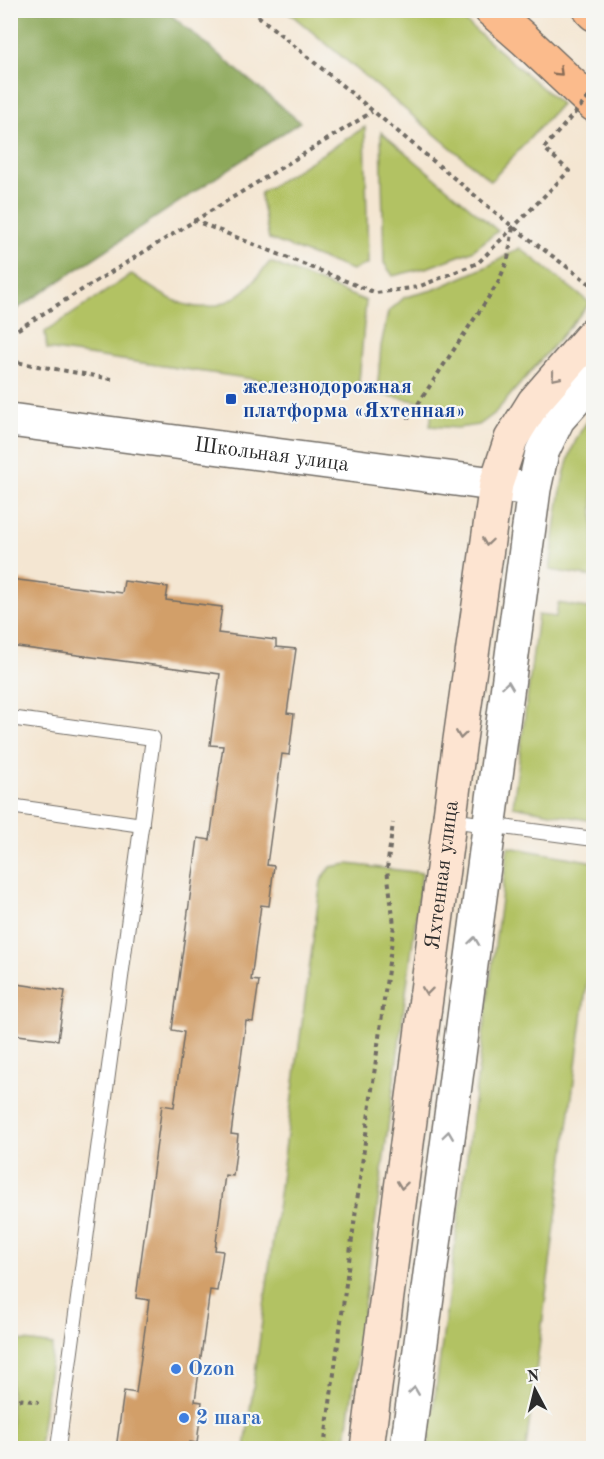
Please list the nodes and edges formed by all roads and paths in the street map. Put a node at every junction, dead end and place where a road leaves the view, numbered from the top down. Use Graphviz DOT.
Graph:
graph roads {
  1 [pos="251,10"];
  2 [pos="491,10"];
  3 [pos="590,10"];
  4 [pos="594,14"];
  5 [pos="594,91"];
  6 [pos="594,105"];
  7 [pos="372,112"];
  8 [pos="193,220"];
  9 [pos="513,227"];
  10 [pos="593,286"];
  11 [pos="594,333"];
  12 [pos="10,334"];
  13 [pos="10,361"];
  14 [pos="112,379"];
  15 [pos="594,379"];
  16 [pos="408,419"];
  17 [pos="10,420"];
  18 [pos="496,484"];
  19 [pos="534,489"];
  20 [pos="10,718"];
  21 [pos="10,806"];
  22 [pos="450,820"];
  23 [pos="393,823"];
  24 [pos="142,825"];
  25 [pos="490,826"];
  26 [pos="594,839"];
  27 [pos="58,1449"];
  28 [pos="324,1449"];
  29 [pos="367,1449"];
  30 [pos="407,1449"];
  1 -- 7 [label="path"];
  2 -- 6 [label="main road, one-way"];
  3 -- 4 [label="main road"];
  5 -- 9 [label="path, bridge"];
  7 -- 8 [label="path"];
  7 -- 9 [label="path"];
  8 -- 9 [label="path"];
  8 -- 12 [label="path"];
  9 -- 10 [label="path"];
  9 -- 16 [label="path"];
  11 -- 18 [label="main road, Яхтенная улица, one-way"];
  13 -- 14 [label="path"];
  15 -- 19 [label="street, Яхтенная улица"];
  17 -- 18 [label="street, Школьная улица"];
  18 -- 19 [label="street, Школьная улица"];
  18 -- 22 [label="main road, Яхтенная улица, one-way"];
  25 -- 19 [label="street, Яхтенная улица, one-way"];
  20 -- 24 [label="lane"];
  21 -- 24 [label="lane"];
  22 -- 25 [label="lane"];
  22 -- 29 [label="main road, Яхтенная улица, one-way"];
  23 -- 28 [label="path"];
  24 -- 27 [label="lane"];
  25 -- 26 [label="lane"];
  30 -- 25 [label="street, Яхтенная улица, one-way"];
}
